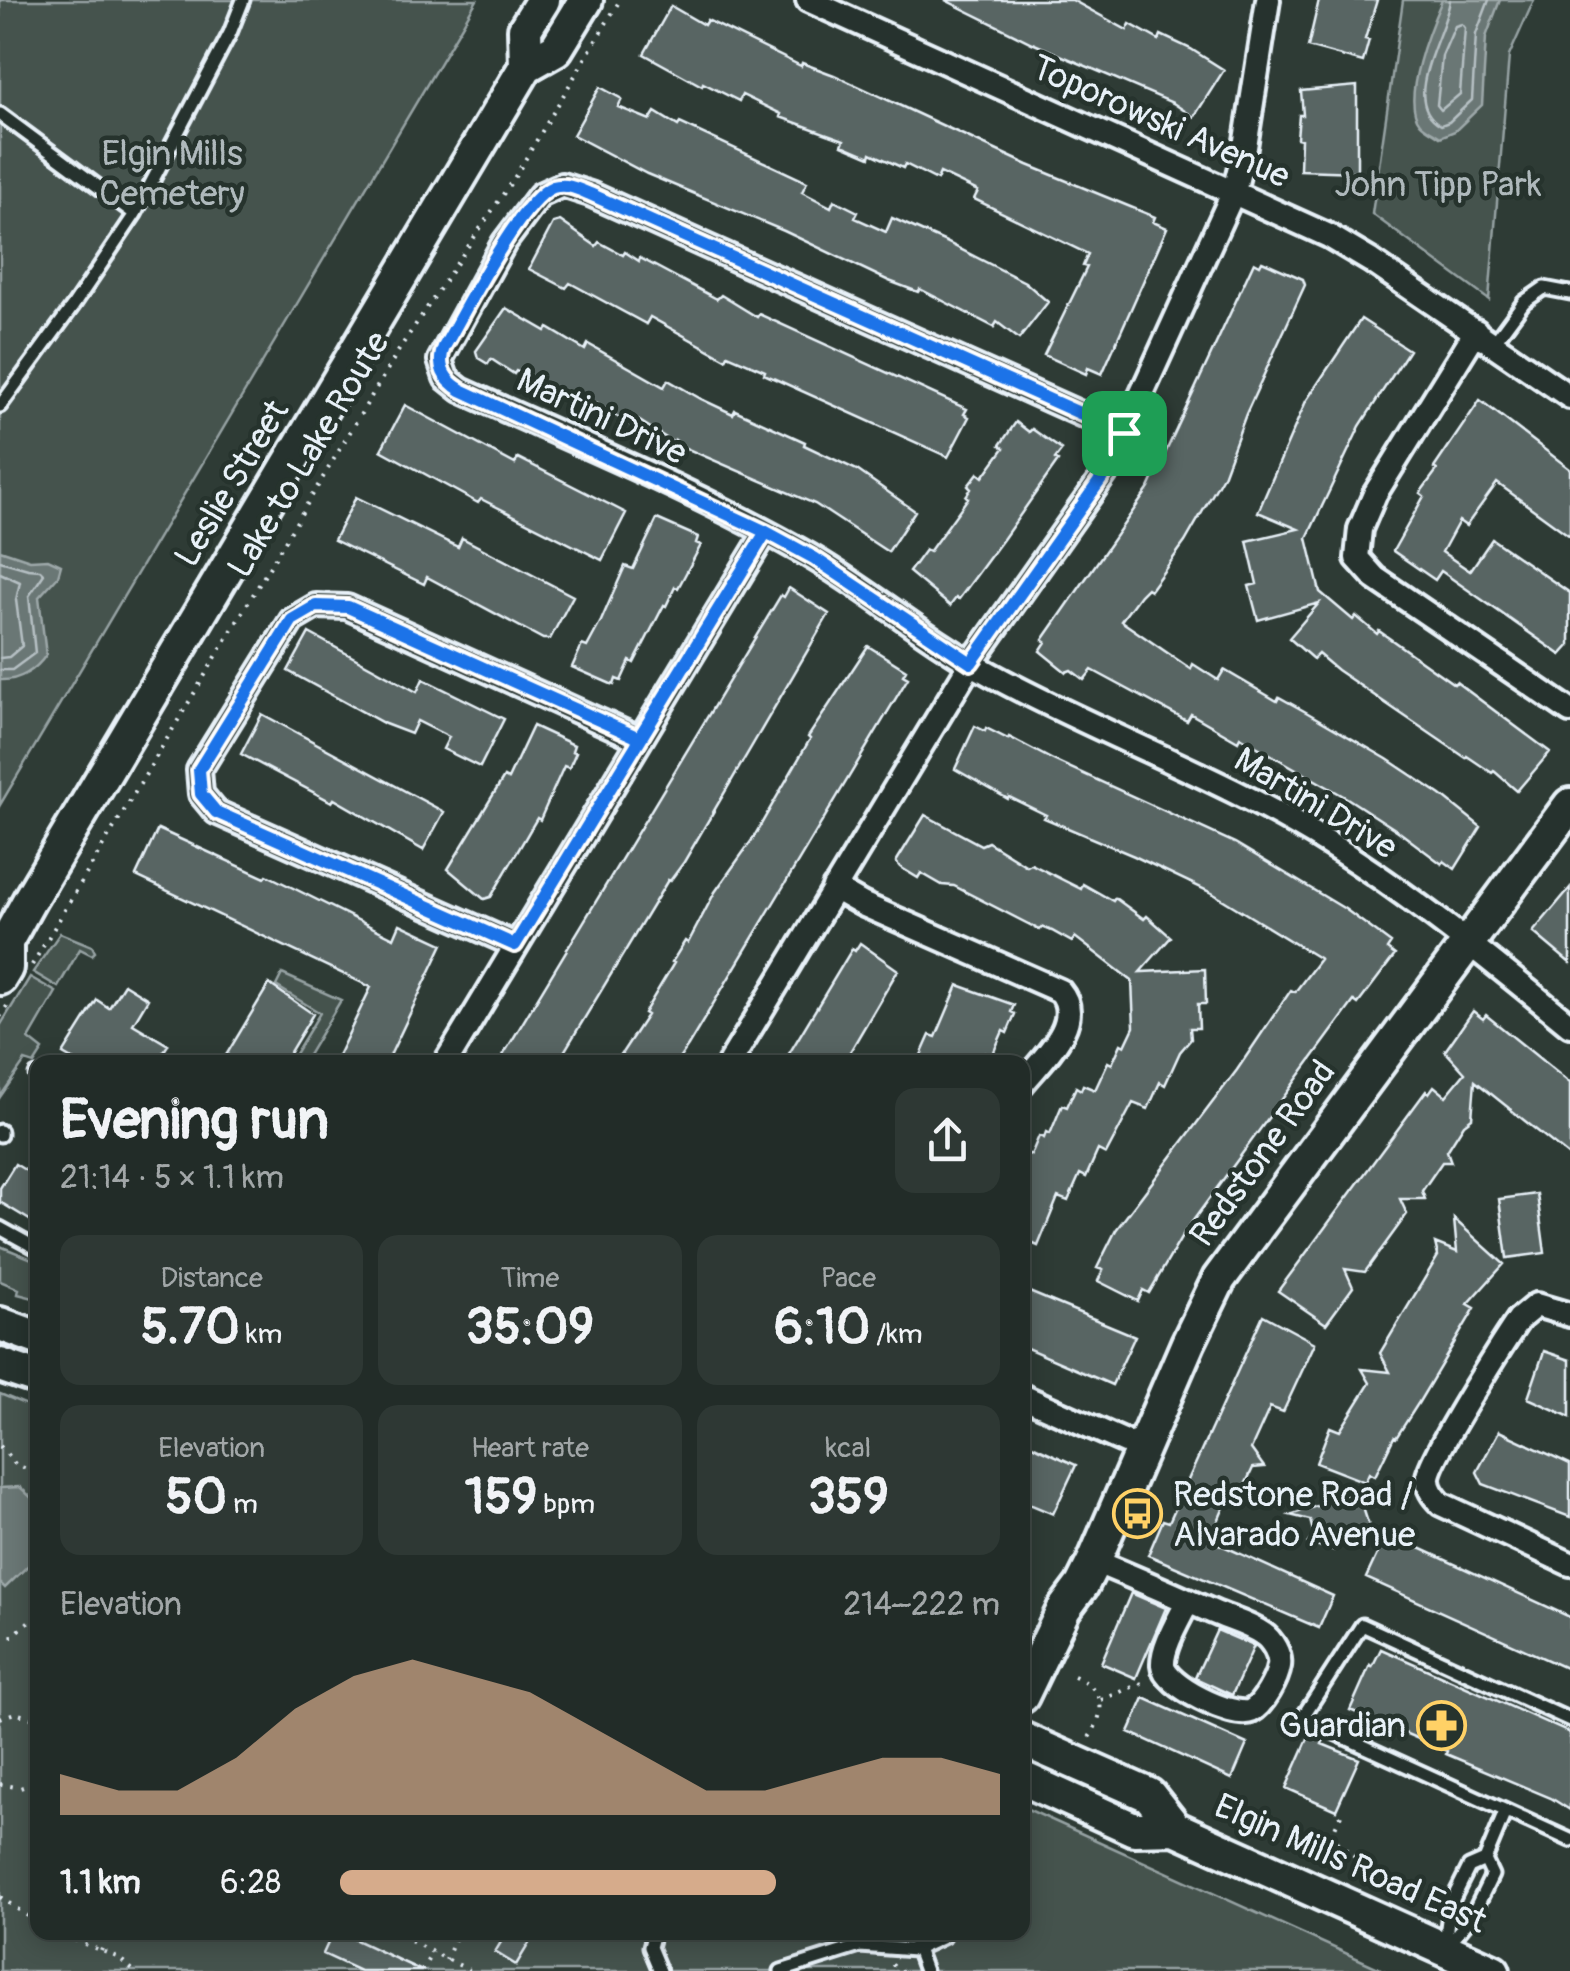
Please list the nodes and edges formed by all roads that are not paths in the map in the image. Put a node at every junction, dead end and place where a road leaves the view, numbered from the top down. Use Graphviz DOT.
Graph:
graph roads {
  1 [pos="243,0"];
  2 [pos="543,0"];
  3 [pos="586,0"];
  4 [pos="808,0"];
  5 [pos="1268,0"];
  6 [pos="526,66"];
  7 [pos="0,114"];
  8 [pos="1234,192"];
  9 [pos="135,214"];
  10 [pos="1570,293"];
  11 [pos="1484,338"];
  12 [pos="1570,398"];
  13 [pos="0,406"];
  14 [pos="1124,433"];
  15 [pos="766,532"];
  16 [pos="971,663"];
  17 [pos="1570,711"];
  18 [pos="639,738"];
  19 [pos="1570,805"];
  20 [pos="834,888"];
  21 [pos="1466,942"];
  22 [pos="3,943"];
  23 [pos="515,945"];
  24 [pos="0,978"];
  25 [pos="1570,1025"];
  26 [pos="450,1055"];
  27 [pos="734,1055"];
  28 [pos="1030,1074"];
  29 [pos="0,1228"];
  30 [pos="30,1245"];
  31 [pos="1570,1315"];
  32 [pos="0,1324"];
  33 [pos="30,1335"];
  34 [pos="0,1365"];
  35 [pos="30,1375"];
  36 [pos="1030,1400"];
  37 [pos="1141,1449"];
  38 [pos="1570,1564"];
  39 [pos="1088,1573"];
  40 [pos="1188,1601"];
  41 [pos="1030,1679"];
  42 [pos="1570,1720"];
  43 [pos="1030,1732"];
  44 [pos="1030,1747"];
  45 [pos="1030,1782"];
  46 [pos="1505,1812"];
  47 [pos="1175,1828"];
  48 [pos="1570,1840"];
  49 [pos="1484,1860"];
  50 [pos="652,1940"];
  51 [pos="857,1940"];
  52 [pos="912,1940"];
  53 [pos="937,1940"];
  54 [pos="860,1946"];
  55 [pos="1444,1949"];
  56 [pos="915,1950"];
  57 [pos="660,1971"];
  58 [pos="781,1971"];
  59 [pos="924,1971"];
  60 [pos="1493,1971"];
  1 -- 9 [label="lane"];
  2 -- 6 [label="main road, Leslie Street"];
  3 -- 6 [label="main road, Leslie Street"];
  4 -- 8 [label="street, Toporowski Avenue"];
  5 -- 8 [label="street"];
  6 -- 22 [label="main road, Leslie Street"];
  7 -- 9 [label="lane"];
  8 -- 11 [label="street, Toporowski Avenue"];
  8 -- 14 [label="street"];
  9 -- 13 [label="lane"];
  10 -- 11 [label="lane"];
  11 -- 12 [label="street, Toporowski Avenue"];
  11 -- 17 [label="street"];
  14 -- 15 [label="street, Martini Drive"];
  14 -- 16 [label="street"];
  15 -- 16 [label="street, Martini Drive"];
  15 -- 18 [label="street"];
  16 -- 20 [label="street"];
  16 -- 21 [label="street, Martini Drive"];
  18 -- 23 [label="street"];
  18 -- 23 [label="street"];
  19 -- 21 [label="main road, Redstone Road"];
  20 -- 27 [label="street"];
  20 -- 28 [label="street"];
  21 -- 25 [label="street, Martini Drive"];
  21 -- 37 [label="main road, Redstone Road"];
  22 -- 24 [label="main road, Leslie Street"];
  23 -- 26 [label="street"];
  29 -- 30 [label="lane"];
  31 -- 38 [label="street"];
  32 -- 33 [label="main road"];
  34 -- 35 [label="main road"];
  36 -- 37 [label="street"];
  37 -- 39 [label="main road, Redstone Road"];
  39 -- 40 [label="street"];
  39 -- 41 [label="main road, Redstone Road"];
  39 -- 43 [label="main road, Redstone Road"];
  40 -- 40 [label="street"];
  42 -- 46 [label="lane"];
  44 -- 47 [label="main road, Elgin Mills Road East"];
  45 -- 47 [label="main road, Elgin Mills Road East"];
  46 -- 48 [label="lane"];
  46 -- 49 [label="lane"];
  47 -- 55 [label="main road, Elgin Mills Road East"];
  49 -- 55 [label="lane"];
  49 -- 55 [label="lane"];
  50 -- 57 [label="lane"];
  51 -- 54 [label="lane"];
  52 -- 56 [label="lane"];
  53 -- 56 [label="lane"];
  54 -- 56 [label="lane"];
  54 -- 58 [label="lane"];
  55 -- 60 [label="main road, Elgin Mills Road East"];
  56 -- 59 [label="lane"];
}
